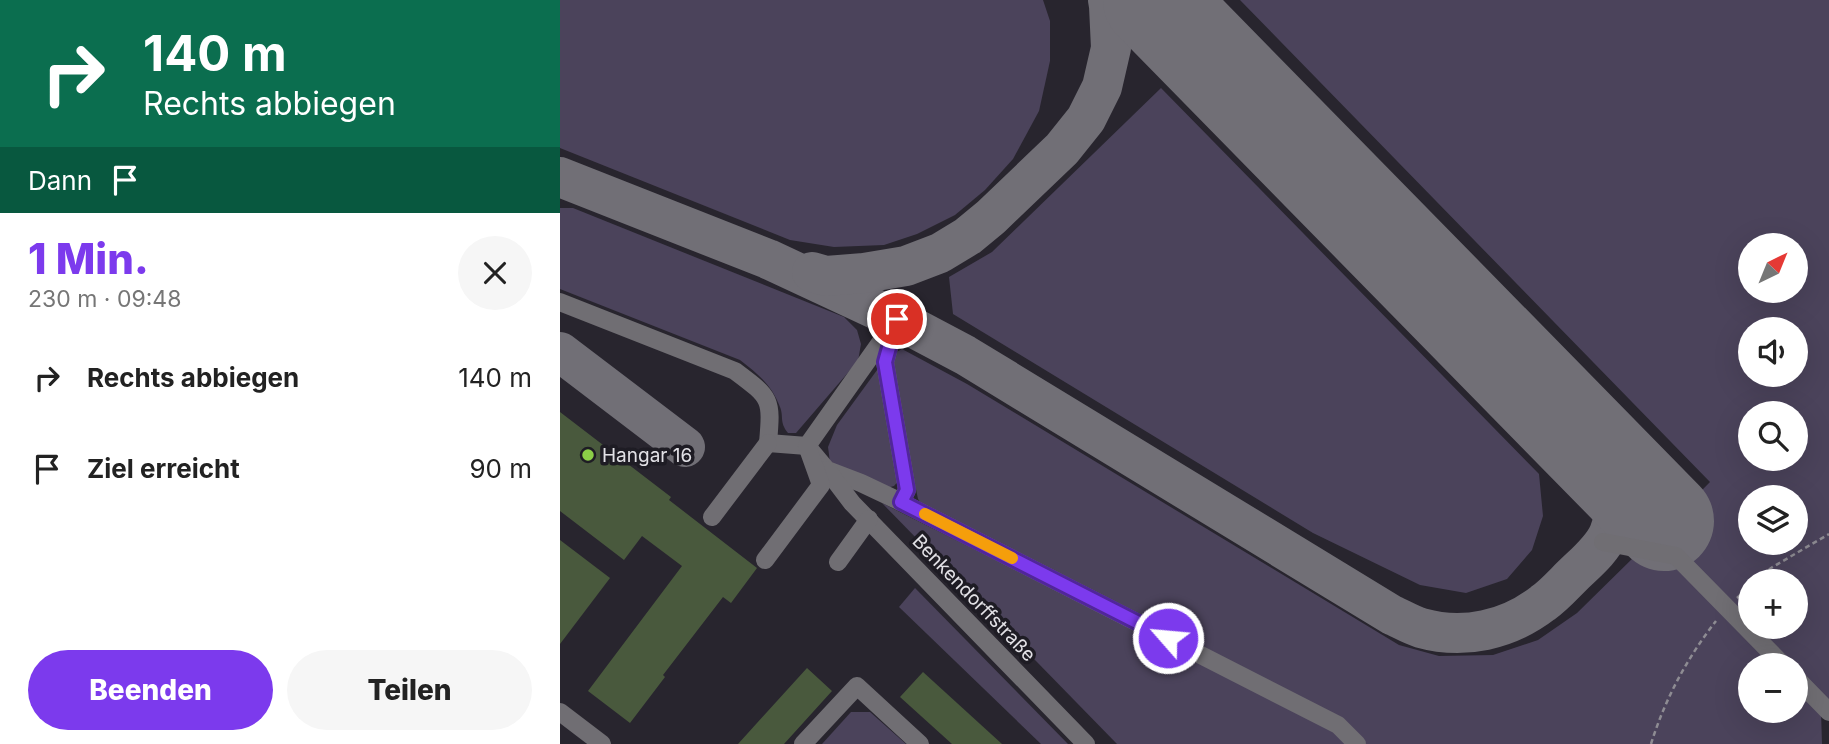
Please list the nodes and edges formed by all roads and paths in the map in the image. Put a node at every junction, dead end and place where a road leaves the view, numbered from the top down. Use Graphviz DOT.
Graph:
graph roads {
  1 [pos="560,302"];
  2 [pos="768,443"];
  3 [pos="807,446"];
  4 [pos="827,470"];
  5 [pos="901,502"];
  6 [pos="712,517"];
  7 [pos="869,519"];
  8 [pos="1829,534"];
  9 [pos="1603,542"];
  10 [pos="765,560"];
  11 [pos="838,562"];
  12 [pos="1770,569"];
  13 [pos="1738,597"];
  14 [pos="1727,608"];
  15 [pos="1771,653"];
  16 [pos="1808,690"];
  17 [pos="560,712"];
  18 [pos="1829,712"];
  19 [pos="590,741"];
  20 [pos="803,744"];
  21 [pos="920,744"];
  22 [pos="1086,744"];
  23 [pos="1357,744"];
  24 [pos="1651,744"];
  1 -- 2 [label="street"];
  2 -- 3 [label="street"];
  2 -- 6 [label="street"];
  3 -- 4 [label="street, Benkendorffstraße"];
  3 -- 5 [label="street"];
  3 -- 10 [label="street"];
  4 -- 5 [label="street"];
  4 -- 7 [label="street, Benkendorffstraße"];
  5 -- 23 [label="street"];
  7 -- 11 [label="street"];
  7 -- 22 [label="street, Benkendorffstraße"];
  8 -- 12 [label="path"];
  9 -- 14 [label="street"];
  13 -- 14 [label="path"];
  14 -- 15 [label="street"];
  14 -- 24 [label="path"];
  16 -- 18 [label="street"];
  17 -- 19 [label="street"];
  20 -- 21 [label="street"];
}
